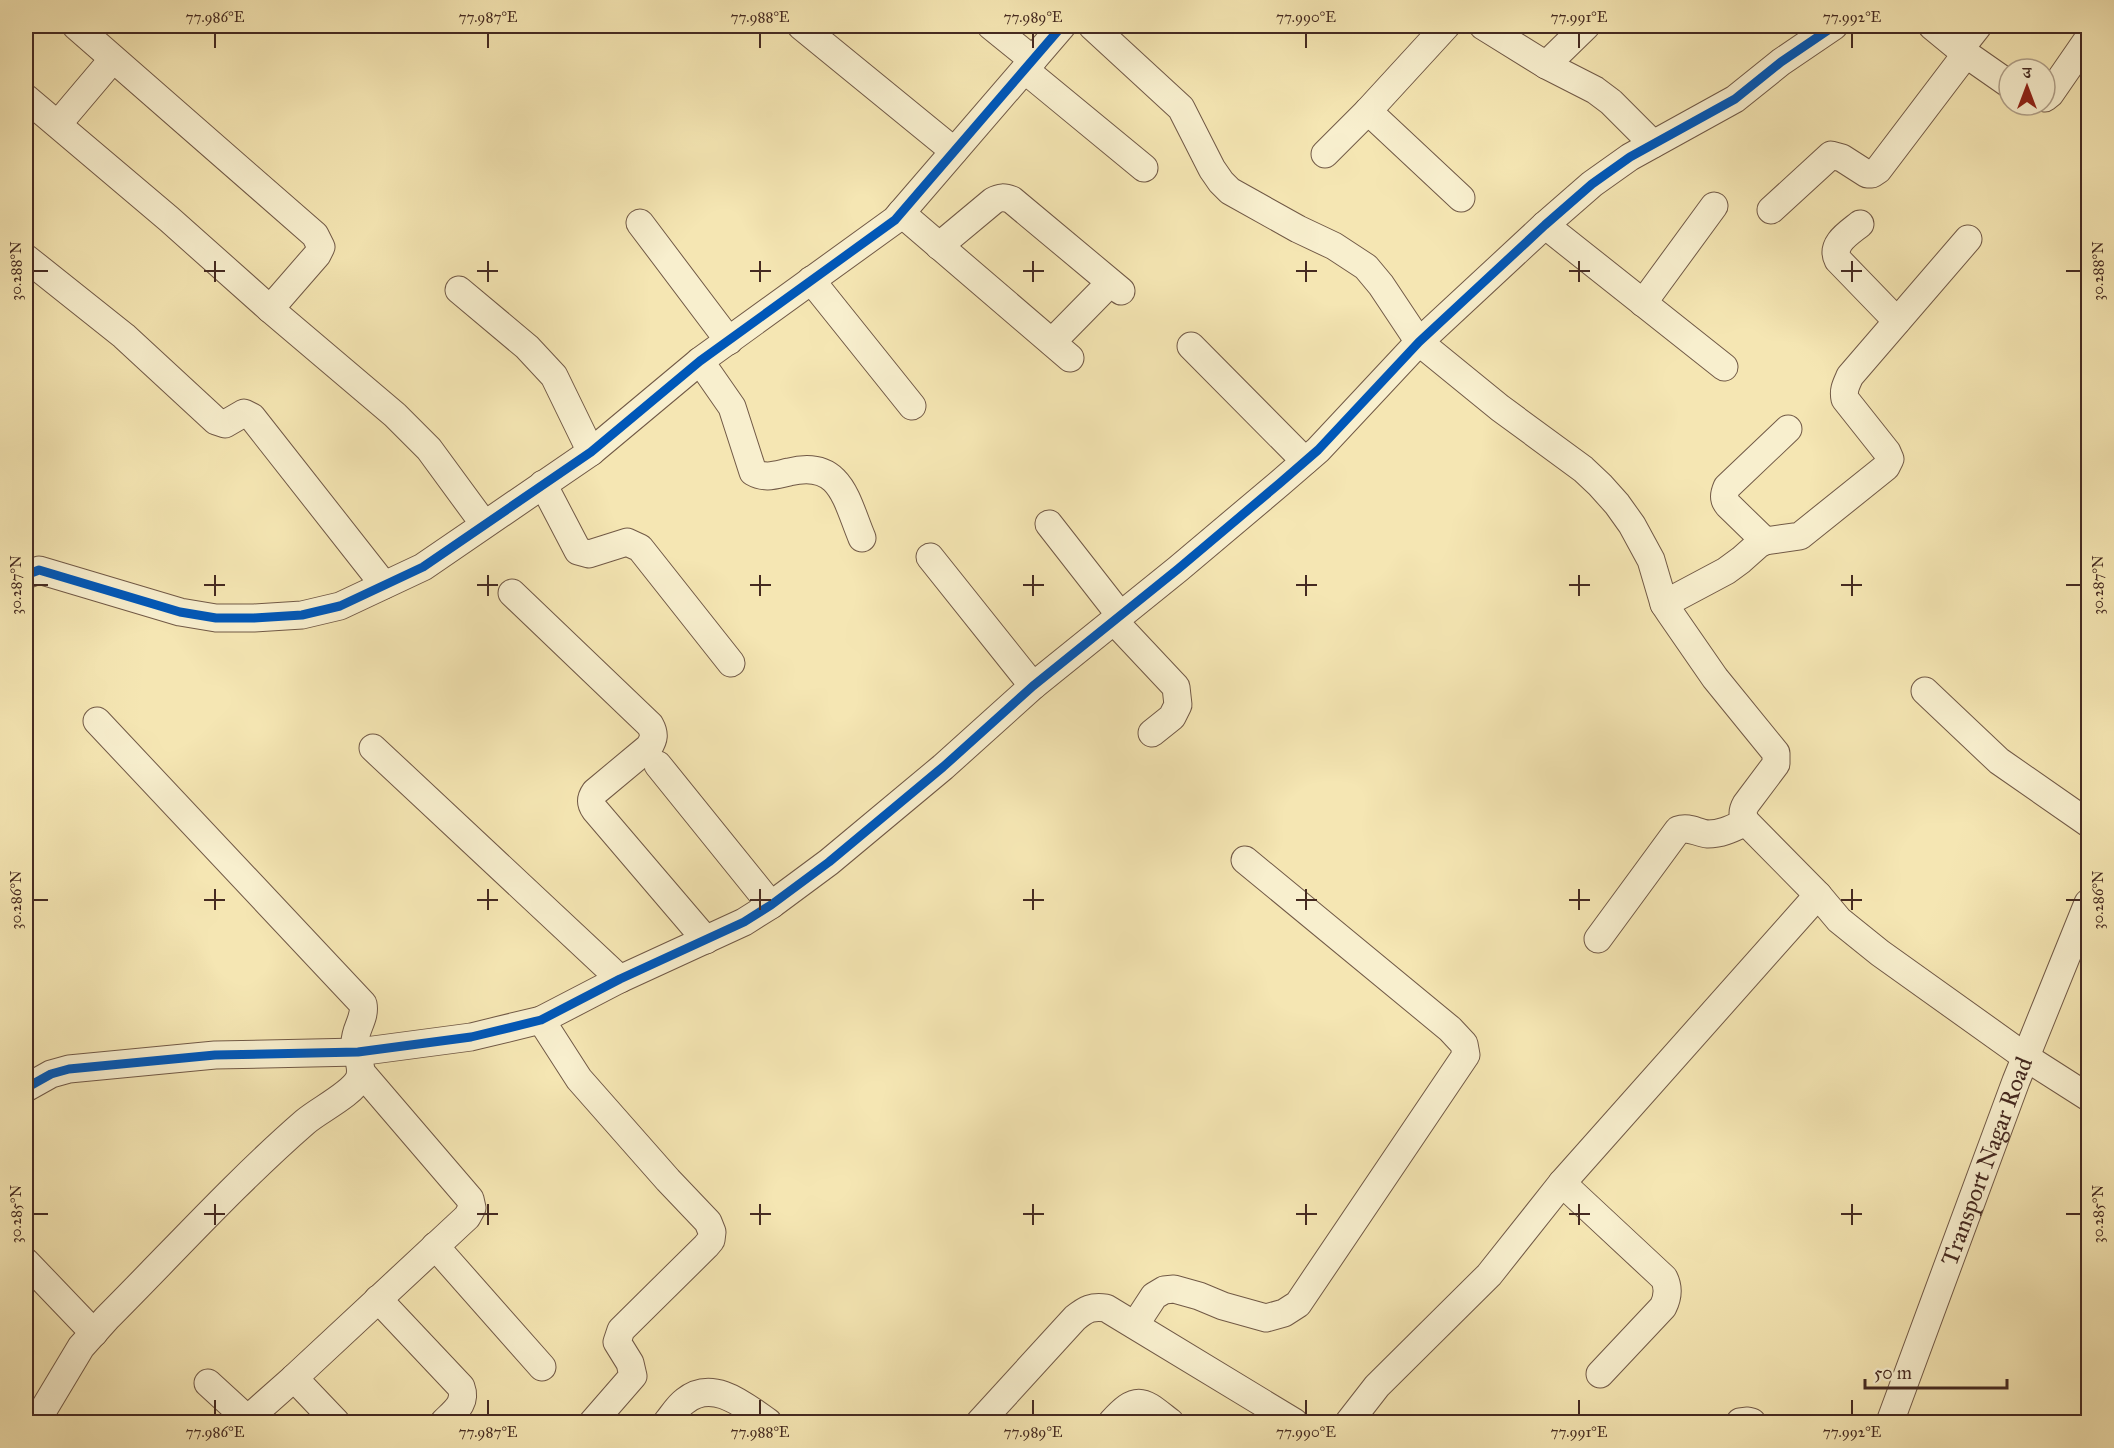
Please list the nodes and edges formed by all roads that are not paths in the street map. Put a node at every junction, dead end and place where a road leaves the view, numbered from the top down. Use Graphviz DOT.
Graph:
graph roads {
  1 [pos="76,26"];
  2 [pos="801,26"];
  3 [pos="992,26"];
  4 [pos="1062,26"];
  5 [pos="1092,26"];
  6 [pos="1446,26"];
  7 [pos="1482,26"];
  8 [pos="1586,26"];
  9 [pos="1834,26"];
  10 [pos="1932,26"];
  11 [pos="1978,26"];
  12 [pos="2088,39"];
  13 [pos="1963,51"];
  14 [pos="113,59"];
  15 [pos="1029,65"];
  16 [pos="1546,65"];
  17 [pos="1997,75"];
  18 [pos="2057,84"];
  19 [pos="26,98"];
  20 [pos="1368,111"];
  21 [pos="58,124"];
  22 [pos="1653,144"];
  23 [pos="954,151"];
  24 [pos="1325,154"];
  25 [pos="1144,168"];
  26 [pos="1461,198"];
  27 [pos="1714,206"];
  28 [pos="1771,210"];
  29 [pos="901,213"];
  30 [pos="640,223"];
  31 [pos="1860,224"];
  32 [pos="1545,225"];
  33 [pos="1968,239"];
  34 [pos="939,246"];
  35 [pos="26,258"];
  36 [pos="811,280"];
  37 [pos="459,290"];
  38 [pos="1643,303"];
  39 [pos="270,309"];
  40 [pos="1897,321"];
  41 [pos="729,342"];
  42 [pos="1419,342"];
  43 [pos="1191,346"];
  44 [pos="700,361"];
  45 [pos="1724,367"];
  46 [pos="912,406"];
  47 [pos="1788,429"];
  48 [pos="591,452"];
  49 [pos="1305,461"];
  50 [pos="543,484"];
  51 [pos="484,524"];
  52 [pos="1049,524"];
  53 [pos="862,538"];
  54 [pos="1765,541"];
  55 [pos="930,556"];
  56 [pos="26,575"];
  57 [pos="384,585"];
  58 [pos="512,593"];
  59 [pos="1665,604"];
  60 [pos="1117,618"];
  61 [pos="731,663"];
  62 [pos="1033,686"];
  63 [pos="1925,691"];
  64 [pos="97,721"];
  65 [pos="1152,733"];
  66 [pos="373,748"];
  67 [pos="658,765"];
  68 [pos="1746,822"];
  69 [pos="2088,823"];
  70 [pos="1245,860"];
  71 [pos="1818,895"];
  72 [pos="2088,903"];
  73 [pos="771,905"];
  74 [pos="1598,939"];
  75 [pos="706,940"];
  76 [pos="620,979"];
  77 [pos="541,1020"];
  78 [pos="2027,1058"];
  79 [pos="359,1062"];
  80 [pos="26,1088"];
  81 [pos="2088,1097"];
  82 [pos="1562,1183"];
  83 [pos="435,1246"];
  84 [pos="26,1262"];
  85 [pos="378,1299"];
  86 [pos="1135,1325"];
  87 [pos="94,1334"];
  88 [pos="542,1367"];
  89 [pos="1600,1374"];
  90 [pos="294,1378"];
  91 [pos="208,1383"];
  92 [pos="758,1420"];
  93 [pos="36,1422"];
  94 [pos="336,1422"];
  95 [pos="444,1422"];
  96 [pos="593,1422"];
  97 [pos="667,1422"];
  98 [pos="980,1422"];
  99 [pos="1112,1422"];
  100 [pos="1170,1422"];
  101 [pos="1293,1422"];
  102 [pos="1349,1422"];
  103 [pos="1740,1422"];
  104 [pos="1752,1422"];
  105 [pos="1890,1422"];
  1 -- 14 [label="street"];
  2 -- 23 [label="street"];
  3 -- 15 [label="street"];
  4 -- 15 [label="street"];
  5 -- 42 [label="street"];
  6 -- 20 [label="street"];
  7 -- 16 [label="street"];
  8 -- 16 [label="street"];
  9 -- 22 [label="street"];
  10 -- 13 [label="street"];
  11 -- 13 [label="street"];
  12 -- 18 [label="street"];
  13 -- 17 [label="street"];
  13 -- 28 [label="street"];
  14 -- 21 [label="street"];
  14 -- 39 [label="street"];
  15 -- 23 [label="street"];
  15 -- 25 [label="street"];
  16 -- 22 [label="street"];
  19 -- 21 [label="street"];
  20 -- 24 [label="street"];
  20 -- 26 [label="street"];
  21 -- 39 [label="street"];
  22 -- 32 [label="street"];
  23 -- 29 [label="street"];
  27 -- 38 [label="street"];
  29 -- 34 [label="street"];
  29 -- 36 [label="street"];
  30 -- 41 [label="street"];
  31 -- 40 [label="street"];
  32 -- 38 [label="street"];
  32 -- 42 [label="street"];
  33 -- 40 [label="street"];
  34 -- 34 [label="street"];
  35 -- 57 [label="street"];
  36 -- 41 [label="street"];
  36 -- 46 [label="street"];
  37 -- 48 [label="street"];
  38 -- 45 [label="street"];
  39 -- 51 [label="street"];
  40 -- 54 [label="street"];
  41 -- 44 [label="street"];
  42 -- 49 [label="street"];
  42 -- 59 [label="street"];
  43 -- 49 [label="street"];
  44 -- 48 [label="street"];
  44 -- 53 [label="street"];
  47 -- 54 [label="street"];
  48 -- 50 [label="street"];
  49 -- 60 [label="street"];
  50 -- 51 [label="street"];
  50 -- 61 [label="street"];
  51 -- 57 [label="street"];
  52 -- 60 [label="street"];
  54 -- 59 [label="street"];
  55 -- 62 [label="street"];
  56 -- 57 [label="street"];
  58 -- 75 [label="street"];
  59 -- 68 [label="street"];
  60 -- 62 [label="street"];
  60 -- 65 [label="street"];
  62 -- 73 [label="street"];
  63 -- 69 [label="street"];
  64 -- 79 [label="street"];
  66 -- 76 [label="street"];
  67 -- 73 [label="street"];
  68 -- 71 [label="street"];
  68 -- 74 [label="street"];
  70 -- 86 [label="street"];
  71 -- 78 [label="street"];
  71 -- 82 [label="street"];
  72 -- 78 [label="street, Transport Nagar Road"];
  73 -- 75 [label="street"];
  75 -- 76 [label="street"];
  76 -- 77 [label="street"];
  77 -- 79 [label="street"];
  77 -- 96 [label="street"];
  78 -- 81 [label="street"];
  78 -- 105 [label="street, Transport Nagar Road"];
  79 -- 80 [label="street"];
  79 -- 83 [label="street"];
  79 -- 87 [label="street"];
  82 -- 89 [label="street"];
  82 -- 102 [label="street"];
  83 -- 85 [label="street"];
  83 -- 88 [label="street"];
  84 -- 87 [label="street"];
  85 -- 90 [label="street"];
  85 -- 95 [label="street"];
  86 -- 98 [label="street"];
  86 -- 101 [label="street"];
  87 -- 93 [label="street"];
  90 -- 91 [label="street"];
  90 -- 94 [label="street"];
  92 -- 97 [label="street"];
  99 -- 100 [label="street"];
  103 -- 104 [label="street"];
}
